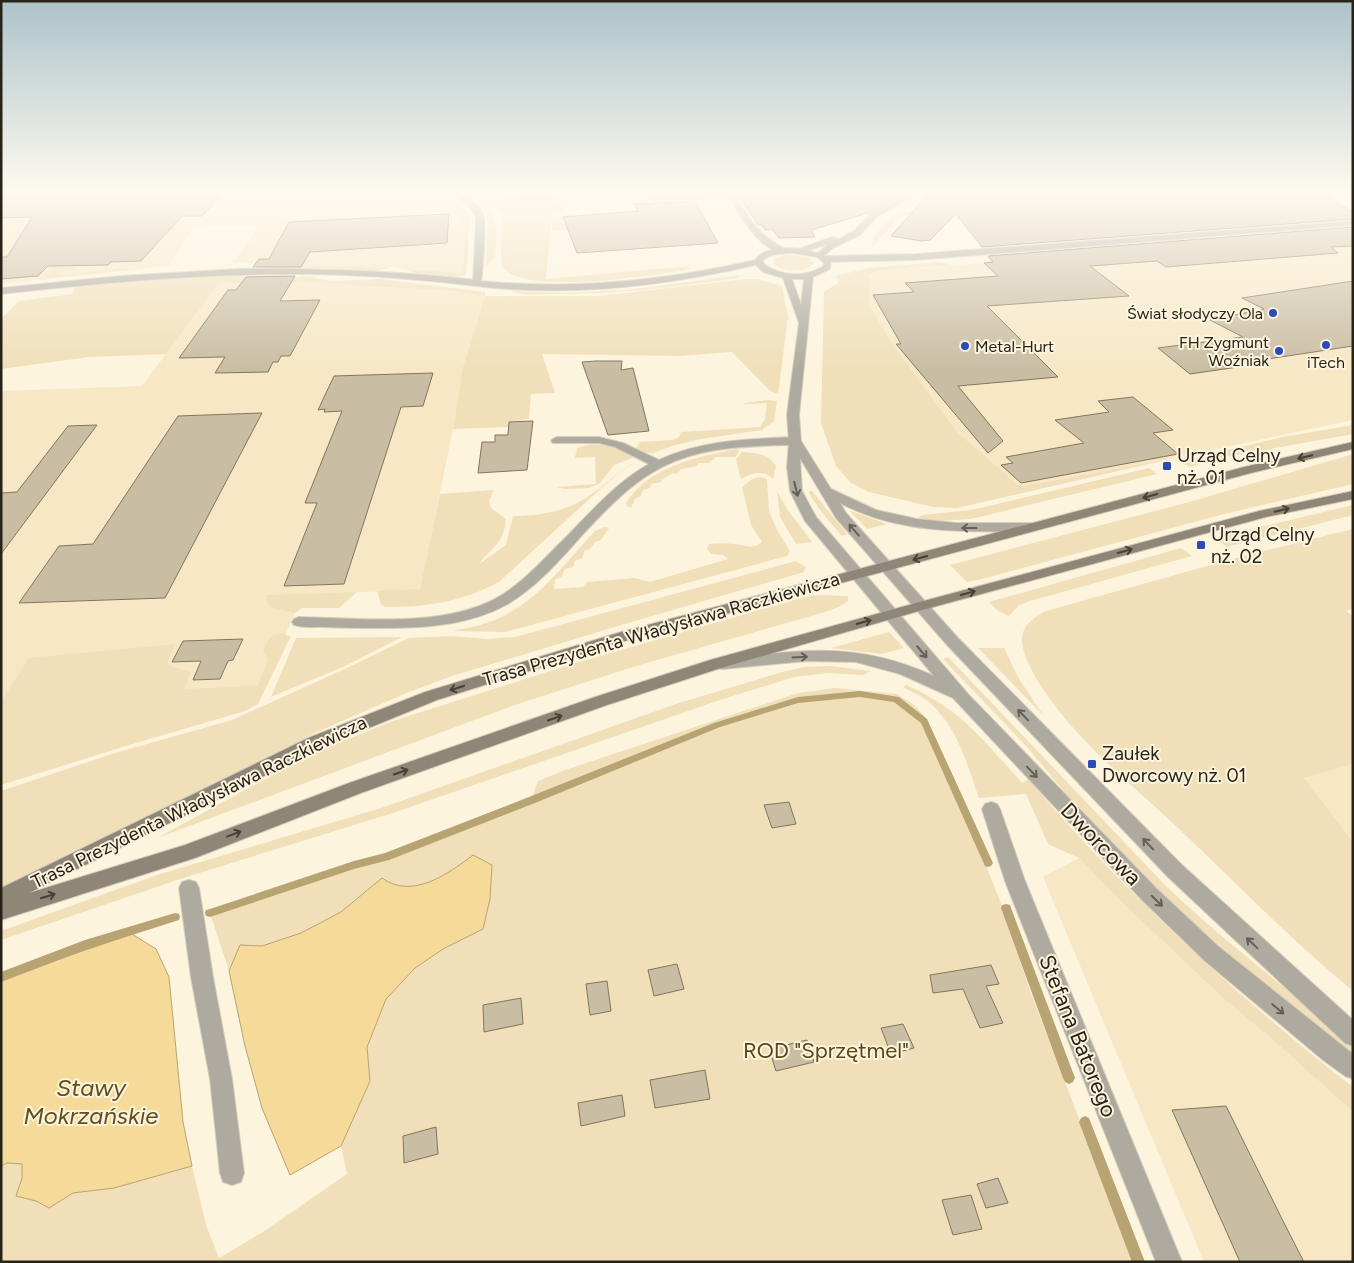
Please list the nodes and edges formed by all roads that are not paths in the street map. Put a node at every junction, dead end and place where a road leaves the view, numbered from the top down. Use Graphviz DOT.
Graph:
graph roads {
  1 [pos="479,252"];
  2 [pos="760,252"];
  3 [pos="777,252"];
  4 [pos="806,252"];
  5 [pos="826,252"];
  6 [pos="980,252"];
  7 [pos="823,257"];
  8 [pos="915,257"];
  9 [pos="761,259"];
  10 [pos="824,270"];
  11 [pos="769,271"];
  12 [pos="786,275"];
  13 [pos="809,275"];
  14 [pos="657,282"];
  15 [pos="476,283"];
  16 [pos="1,291"];
  17 [pos="803,322"];
  18 [pos="557,441"];
  19 [pos="795,441"];
  20 [pos="1353,445"];
  21 [pos="658,464"];
  22 [pos="826,492"];
  23 [pos="1353,495"];
  24 [pos="1035,527"];
  25 [pos="886,566"];
  26 [pos="857,574"];
  27 [pos="921,606"];
  28 [pos="891,614"];
  29 [pos="299,622"];
  30 [pos="716,664"];
  31 [pos="962,698"];
  32 [pos="991,809"];
  33 [pos="189,888"];
  34 [pos="1,898"];
  35 [pos="1,911"];
  36 [pos="1353,1035"];
  37 [pos="1353,1068"];
  38 [pos="232,1173"];
  39 [pos="1169,1262"];
  1 -- 15 [label="street"];
  2 -- 9 [label="street"];
  3 -- 9 [label="street"];
  4 -- 7 [label="street"];
  5 -- 7 [label="street"];
  6 -- 8 [label="street"];
  7 -- 8 [label="street"];
  7 -- 10 [label="street"];
  8 -- 10 [label="street"];
  9 -- 11 [label="street"];
  9 -- 14 [label="street"];
  10 -- 13 [label="street"];
  11 -- 12 [label="street"];
  11 -- 14 [label="street"];
  12 -- 13 [label="street"];
  12 -- 17 [label="street"];
  13 -- 17 [label="street"];
  14 -- 15 [label="street"];
  15 -- 16 [label="street"];
  17 -- 19 [label="street"];
  18 -- 21 [label="street"];
  19 -- 21 [label="street"];
  19 -- 22 [label="street"];
  19 -- 26 [label="street, one-way"];
  20 -- 24 [label="main road, Trasa Prezydenta Władysława Raczkiewicza, one-way"];
  21 -- 29 [label="street"];
  24 -- 22 [label="street, one-way"];
  25 -- 22 [label="street, one-way"];
  27 -- 23 [label="main road, Trasa Prezydenta Władysława Raczkiewicza, one-way"];
  24 -- 25 [label="main road, Trasa Prezydenta Władysława Raczkiewicza, one-way"];
  25 -- 26 [label="main road, Trasa Prezydenta Władysława Raczkiewicza"];
  25 -- 27 [label="street, Dworcowa"];
  26 -- 28 [label="street, Dworcowa"];
  26 -- 34 [label="main road, Trasa Prezydenta Władysława Raczkiewicza, one-way"];
  27 -- 28 [label="main road, Trasa Prezydenta Władysława Raczkiewicza"];
  36 -- 27 [label="street, Dworcowa, one-way"];
  30 -- 28 [label="main road, Trasa Prezydenta Władysława Raczkiewicza, one-way"];
  28 -- 31 [label="street, Dworcowa, one-way"];
  30 -- 31 [label="street, Trasa Prezydenta Władysława Raczkiewicza, one-way"];
  35 -- 30 [label="main road, Trasa Prezydenta Władysława Raczkiewicza, one-way"];
  31 -- 37 [label="street, Dworcowa, one-way"];
  32 -- 39 [label="street, Stefana Batorego"];
  33 -- 38 [label="street"];
}
